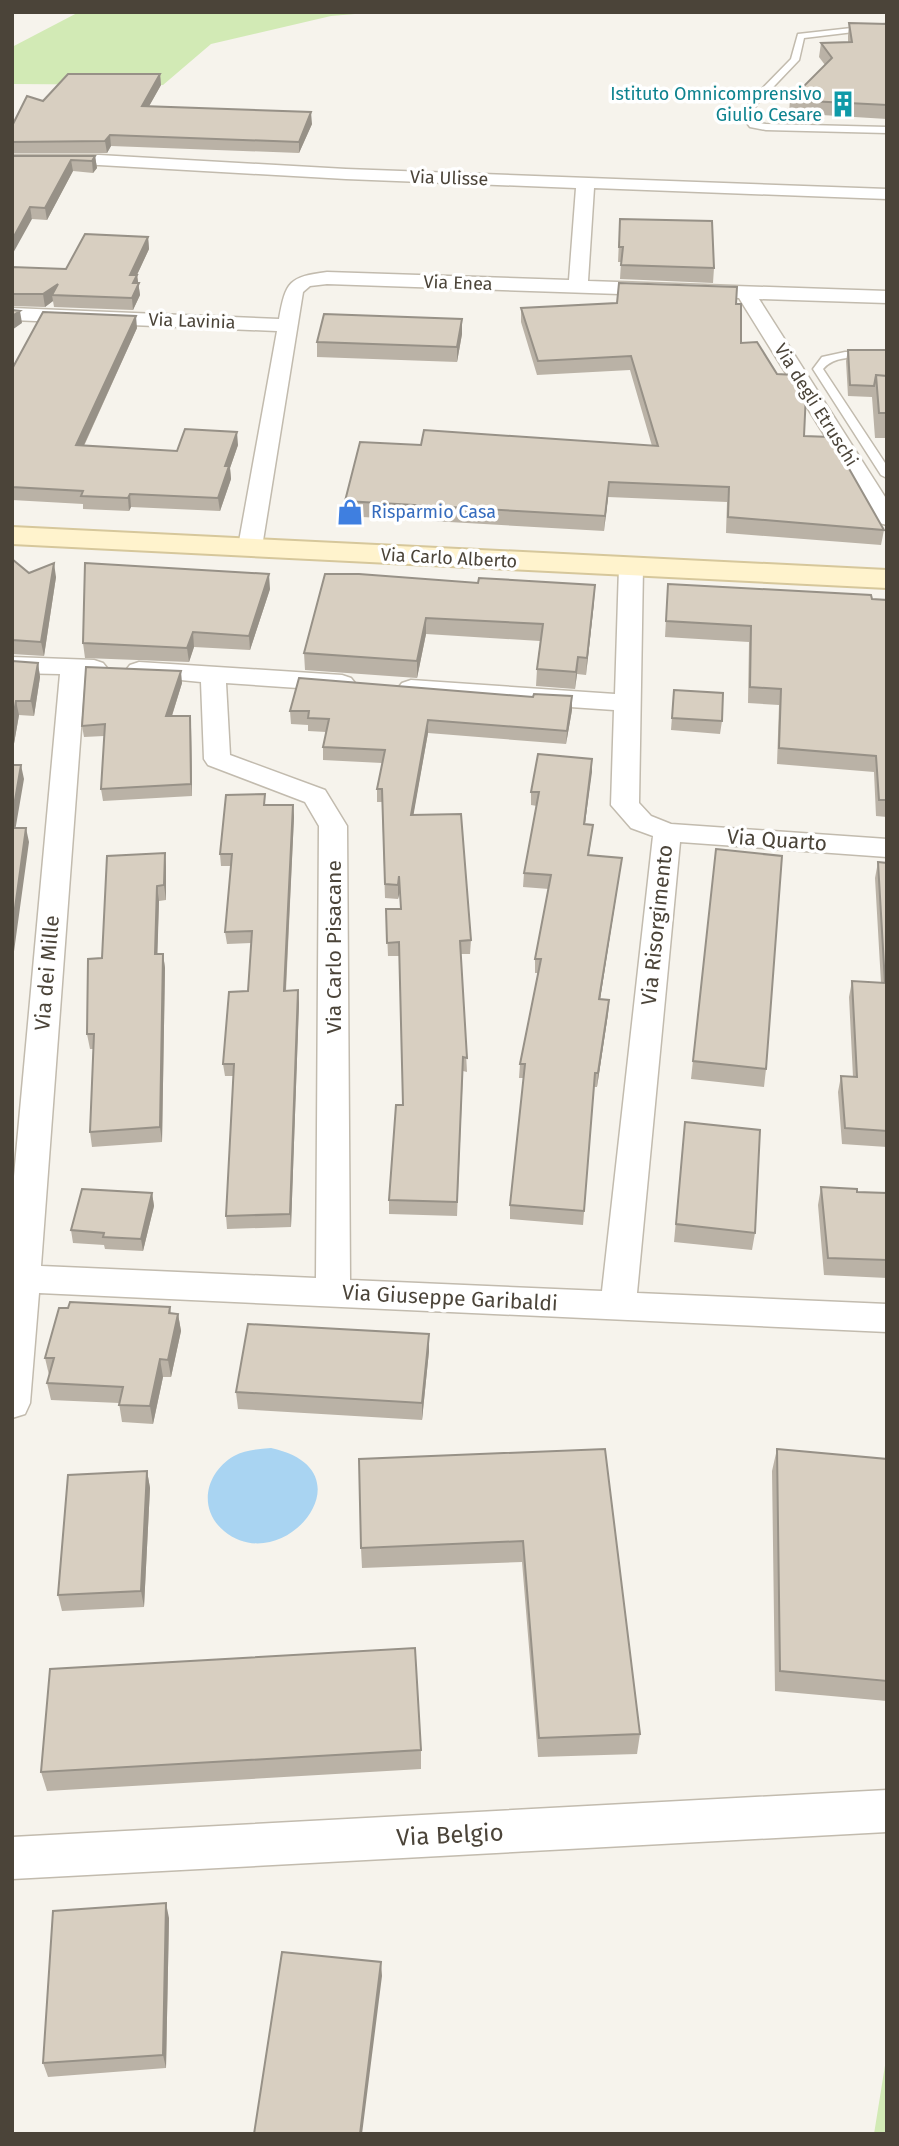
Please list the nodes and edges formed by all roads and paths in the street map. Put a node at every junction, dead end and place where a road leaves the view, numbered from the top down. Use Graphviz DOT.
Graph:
graph roads {
  1 [pos="887,26"];
  2 [pos="887,130"];
  3 [pos="12,160"];
  4 [pos="585,183"];
  5 [pos="887,194"];
  6 [pos="578,287"];
  7 [pos="746,293"];
  8 [pos="887,298"];
  9 [pos="12,314"];
  10 [pos="288,325"];
  11 [pos="887,356"];
  12 [pos="887,475"];
  13 [pos="887,518"];
  14 [pos="12,535"];
  15 [pos="250,547"];
  16 [pos="631,567"];
  17 [pos="887,579"];
  18 [pos="12,666"];
  19 [pos="73,667"];
  20 [pos="213,674"];
  21 [pos="365,684"];
  22 [pos="392,686"];
  23 [pos="626,703"];
  24 [pos="667,832"];
  25 [pos="887,848"];
  26 [pos="17,1278"];
  27 [pos="333,1292"];
  28 [pos="618,1305"];
  29 [pos="887,1318"];
  30 [pos="12,1403"];
  31 [pos="887,1811"];
  32 [pos="12,1858"];
  1 -- 2 [label="lane"];
  3 -- 4 [label="street, Via Ulisse"];
  4 -- 5 [label="street, Via Ulisse"];
  4 -- 6 [label="street"];
  6 -- 7 [label="street, Via Enea"];
  6 -- 10 [label="street, Via Enea"];
  7 -- 8 [label="street, Via Enea"];
  7 -- 13 [label="street, Via degli Etruschi"];
  9 -- 10 [label="street, Via Lavinia"];
  10 -- 15 [label="street, Via Enea"];
  11 -- 12 [label="lane"];
  14 -- 15 [label="street, Via Carlo Alberto"];
  15 -- 16 [label="street, Via Carlo Alberto"];
  16 -- 17 [label="street, Via Carlo Alberto"];
  16 -- 23 [label="street, Via Risorgimento"];
  18 -- 19 [label="street"];
  19 -- 20 [label="street"];
  19 -- 26 [label="street, Via dei Mille"];
  20 -- 21 [label="street"];
  20 -- 27 [label="street, Via Carlo Pisacane"];
  22 -- 23 [label="street"];
  23 -- 24 [label="street, Via Risorgimento"];
  24 -- 25 [label="street, Via Quarto"];
  24 -- 28 [label="street, Via Risorgimento"];
  26 -- 27 [label="street, Via Giuseppe Garibaldi"];
  26 -- 30 [label="street, Via dei Mille"];
  27 -- 28 [label="street, Via Giuseppe Garibaldi"];
  28 -- 29 [label="street, Via Giuseppe Garibaldi"];
  31 -- 32 [label="street, Via Belgio"];
}
